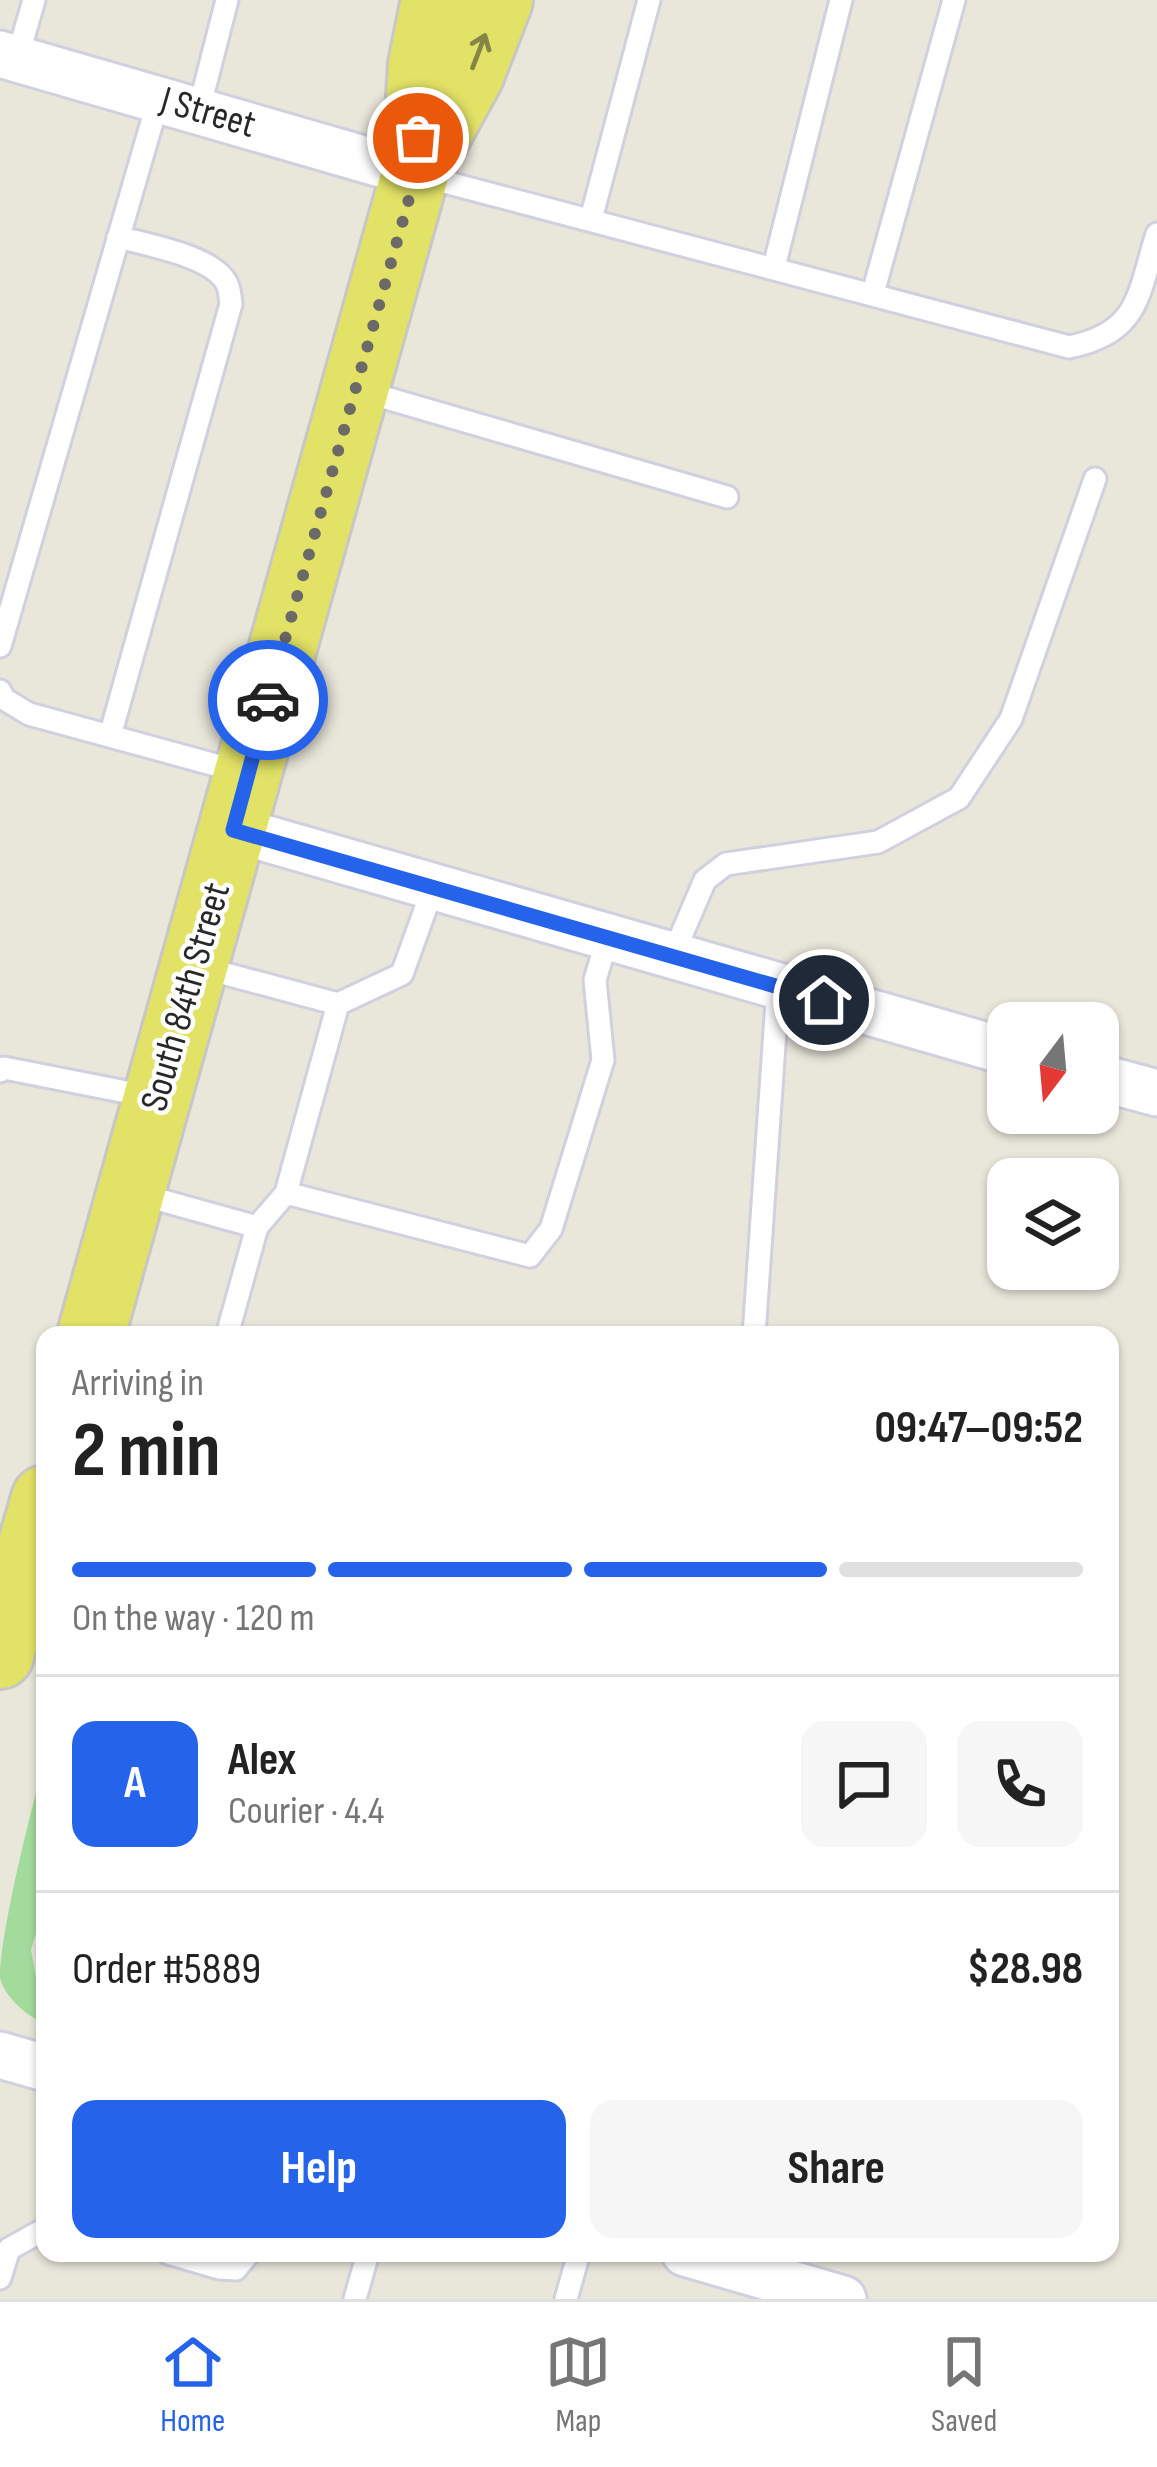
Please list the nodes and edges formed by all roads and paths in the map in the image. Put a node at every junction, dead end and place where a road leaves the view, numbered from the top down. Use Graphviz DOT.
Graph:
graph roads {
  1 [pos="34,0"];
  2 [pos="227,0"];
  3 [pos="435,0"];
  4 [pos="499,0"];
  5 [pos="649,0"];
  6 [pos="841,0"];
  7 [pos="954,0"];
  8 [pos="8,57"];
  9 [pos="179,104"];
  10 [pos="416,174"];
  11 [pos="591,220"];
  12 [pos="1157,234"];
  13 [pos="118,237"];
  14 [pos="774,267"];
  15 [pos="873,293"];
  16 [pos="355,389"];
  17 [pos="1095,479"];
  18 [pos="727,496"];
  19 [pos="0,646"];
  20 [pos="0,691"];
  21 [pos="110,736"];
  22 [pos="240,802"];
  23 [pos="433,888"];
  24 [pos="607,940"];
  25 [pos="672,957"];
  26 [pos="195,966"];
  27 [pos="778,987"];
  28 [pos="338,1004"];
  29 [pos="987,1046"];
  30 [pos="0,1071"];
  31 [pos="1119,1083"];
  32 [pos="1157,1093"];
  33 [pos="157,1098"];
  34 [pos="131,1192"];
  35 [pos="286,1193"];
  36 [pos="257,1227"];
  37 [pos="94,1326"];
  38 [pos="230,1326"];
  39 [pos="755,1326"];
  40 [pos="36,1532"];
  41 [pos="15,1611"];
  42 [pos="0,2055"];
  43 [pos="36,2065"];
  44 [pos="36,2233"];
  45 [pos="199,2262"];
  46 [pos="242,2262"];
  47 [pos="365,2262"];
  48 [pos="576,2262"];
  49 [pos="716,2262"];
  50 [pos="0,2278"];
  51 [pos="355,2299"];
  52 [pos="566,2299"];
  53 [pos="843,2299"];
  1 -- 8 [label="lane"];
  2 -- 9 [label="lane"];
  3 -- 10 [label="main road, South 84th Street"];
  10 -- 4 [label="main road, South 84th Street, one-way"];
  5 -- 11 [label="lane"];
  6 -- 14 [label="lane"];
  7 -- 15 [label="lane"];
  8 -- 9 [label="street, J Street"];
  9 -- 10 [label="street, J Street"];
  9 -- 13 [label="lane"];
  10 -- 11 [label="lane"];
  10 -- 16 [label="main road, South 84th Street"];
  11 -- 14 [label="lane"];
  12 -- 15 [label="lane"];
  13 -- 19 [label="lane"];
  13 -- 21 [label="lane"];
  14 -- 15 [label="lane"];
  16 -- 18 [label="lane"];
  16 -- 22 [label="main road, South 84th Street"];
  17 -- 25 [label="lane"];
  20 -- 21 [label="lane"];
  21 -- 22 [label="lane"];
  22 -- 23 [label="street"];
  22 -- 26 [label="main road, South 84th Street"];
  23 -- 24 [label="street"];
  23 -- 28 [label="lane"];
  24 -- 25 [label="street"];
  24 -- 35 [label="lane"];
  25 -- 27 [label="street"];
  26 -- 28 [label="lane"];
  26 -- 33 [label="main road, South 84th Street"];
  27 -- 29 [label="street"];
  27 -- 39 [label="lane"];
  28 -- 35 [label="lane"];
  30 -- 33 [label="lane"];
  31 -- 32 [label="street"];
  33 -- 34 [label="main road, South 84th Street"];
  34 -- 36 [label="lane"];
  34 -- 37 [label="main road, South 84th Street"];
  35 -- 36 [label="lane"];
  36 -- 38 [label="lane"];
  40 -- 41 [label="main road"];
  42 -- 43 [label="street"];
  44 -- 50 [label="lane"];
  45 -- 46 [label="lane"];
  47 -- 51 [label="lane"];
  48 -- 52 [label="lane"];
  49 -- 53 [label="street"];
}
